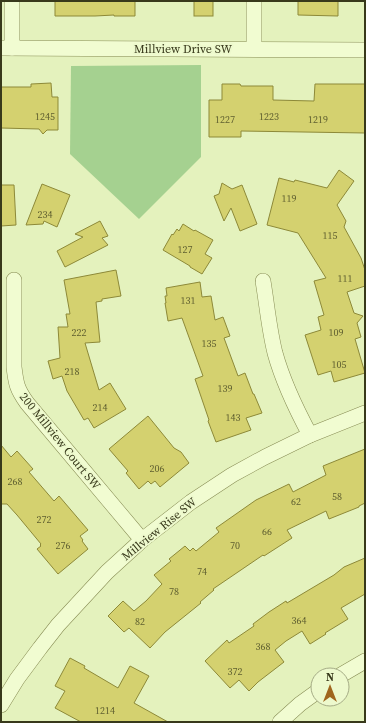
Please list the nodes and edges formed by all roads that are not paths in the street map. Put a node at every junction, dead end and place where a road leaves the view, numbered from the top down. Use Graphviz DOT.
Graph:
graph roads {
  1 [pos="12,1"];
  2 [pos="254,1"];
  3 [pos="7,48"];
  4 [pos="254,49"];
  5 [pos="365,50"];
  6 [pos="14,280"];
  7 [pos="264,281"];
  8 [pos="365,413"];
  9 [pos="310,435"];
  10 [pos="142,540"];
  11 [pos="365,661"];
  12 [pos="350,670"];
  13 [pos="310,697"];
  14 [pos="1,705"];
  15 [pos="280,722"];
  1 -- 3 [label="street"];
  2 -- 4 [label="street"];
  3 -- 4 [label="street, Millview Drive SW"];
  4 -- 5 [label="street, Millview Drive SW"];
  6 -- 10 [label="street, 200 Millview Court SW"];
  7 -- 9 [label="street"];
  8 -- 9 [label="street, Millview Rise SW"];
  9 -- 10 [label="street, Millview Rise SW"];
  10 -- 14 [label="street, Millview Rise SW"];
  11 -- 12 [label="street"];
  13 -- 15 [label="street"];
}
